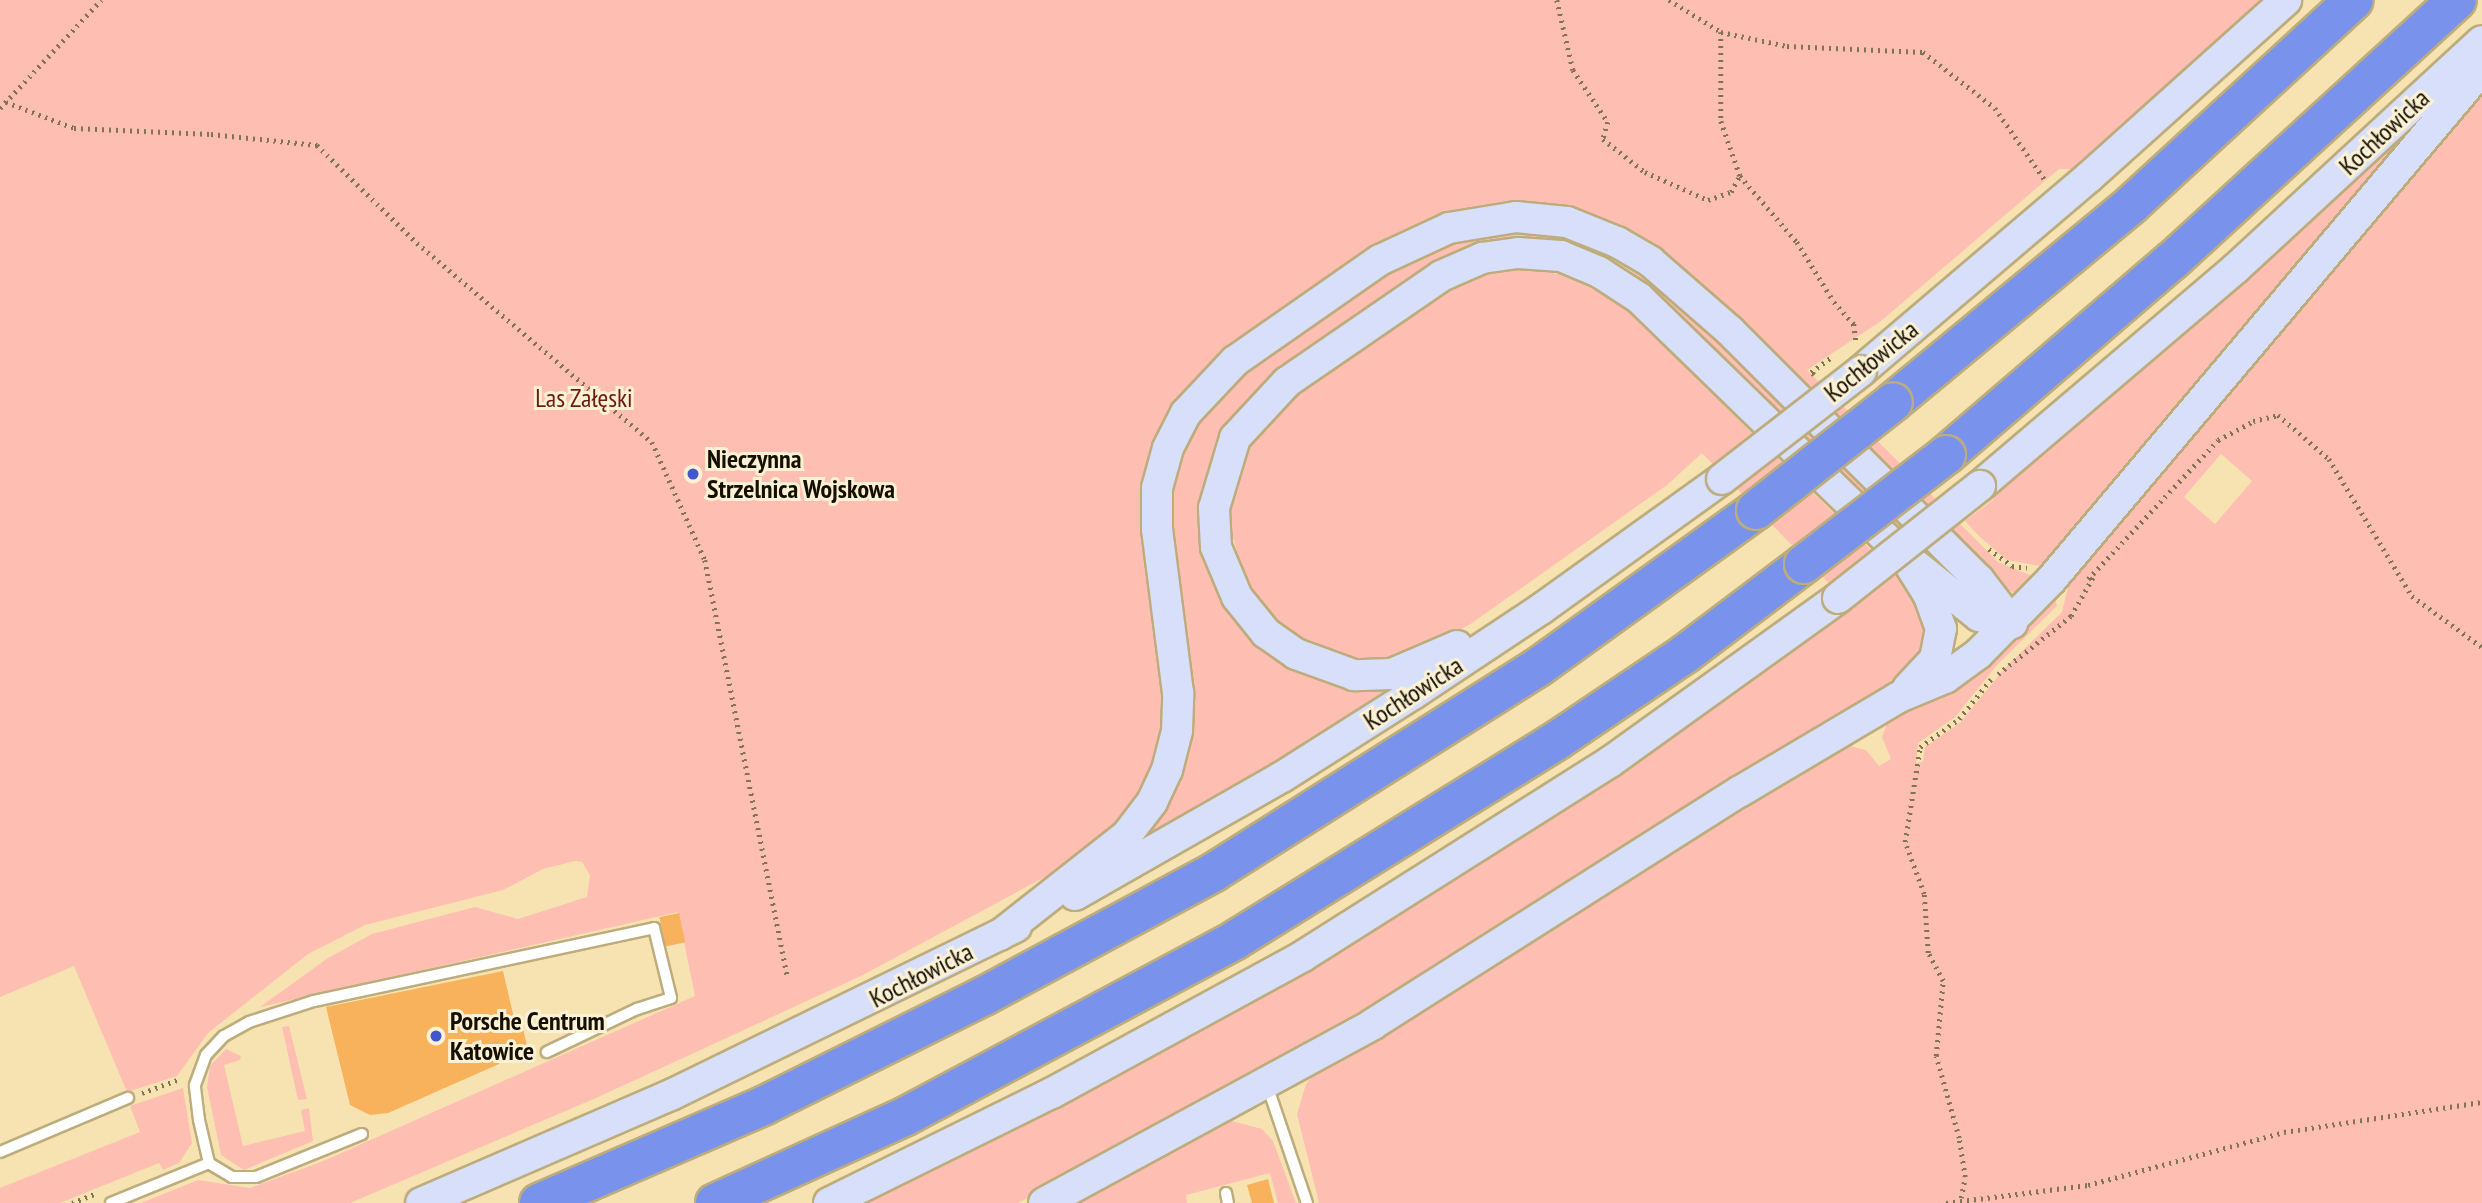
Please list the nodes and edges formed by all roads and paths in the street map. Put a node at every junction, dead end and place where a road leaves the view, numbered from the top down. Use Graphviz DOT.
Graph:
graph roads {
  1 [pos="100,0"];
  2 [pos="1557,0"];
  3 [pos="1669,0"];
  4 [pos="2286,0"];
  5 [pos="2354,0"];
  6 [pos="2457,0"];
  7 [pos="1721,32"];
  8 [pos="2482,41"];
  9 [pos="2482,69"];
  10 [pos="6,102"];
  11 [pos="0,108"];
  12 [pos="1740,176"];
  13 [pos="2047,183"];
  14 [pos="1856,338"];
  15 [pos="1835,355"];
  16 [pos="1822,365"];
  17 [pos="1903,555"];
  18 [pos="2093,576"];
  19 [pos="2081,583"];
  20 [pos="1541,609"];
  21 [pos="2012,623"];
  22 [pos="2482,647"];
  23 [pos="1989,681"];
  24 [pos="1897,698"];
  25 [pos="1920,747"];
  26 [pos="1000,935"];
  27 [pos="788,978"];
  28 [pos="547,1052"];
  29 [pos="199,1073"];
  30 [pos="1267,1085"];
  31 [pos="128,1098"];
  32 [pos="2482,1102"];
  33 [pos="362,1134"];
  34 [pos="0,1152"];
  35 [pos="209,1163"];
  36 [pos="1962,1198"];
  37 [pos="111,1203"];
  38 [pos="421,1203"];
  39 [pos="539,1203"];
  40 [pos="715,1203"];
  41 [pos="829,1203"];
  42 [pos="1044,1203"];
  43 [pos="1307,1203"];
  44 [pos="1946,1203"];
  1 -- 10 [label="path"];
  2 -- 12 [label="path"];
  3 -- 7 [label="path"];
  4 -- 20 [label="main road, Kochłowicka, bridge"];
  5 -- 39 [label="highway, bridge"];
  6 -- 40 [label="highway, bridge"];
  7 -- 12 [label="path"];
  7 -- 13 [label="path"];
  8 -- 41 [label="main road, Kochłowicka, bridge"];
  9 -- 21 [label="main road"];
  10 -- 11 [label="path"];
  10 -- 27 [label="path"];
  12 -- 14 [label="path"];
  15 -- 16 [label="path"];
  17 -- 20 [label="main road"];
  17 -- 21 [label="main road"];
  17 -- 24 [label="main road"];
  18 -- 19 [label="path"];
  18 -- 22 [label="path"];
  18 -- 23 [label="path"];
  20 -- 26 [label="main road, Kochłowicka"];
  21 -- 24 [label="main road"];
  21 -- 26 [label="main road"];
  24 -- 30 [label="main road"];
  25 -- 36 [label="path"];
  26 -- 38 [label="main road, Kochłowicka"];
  28 -- 29 [label="lane"];
  29 -- 31 [label="path"];
  29 -- 35 [label="lane"];
  30 -- 42 [label="main road"];
  30 -- 43 [label="lane"];
  31 -- 34 [label="lane"];
  32 -- 36 [label="path"];
  33 -- 35 [label="lane"];
  35 -- 37 [label="lane"];
  36 -- 44 [label="path"];
}
